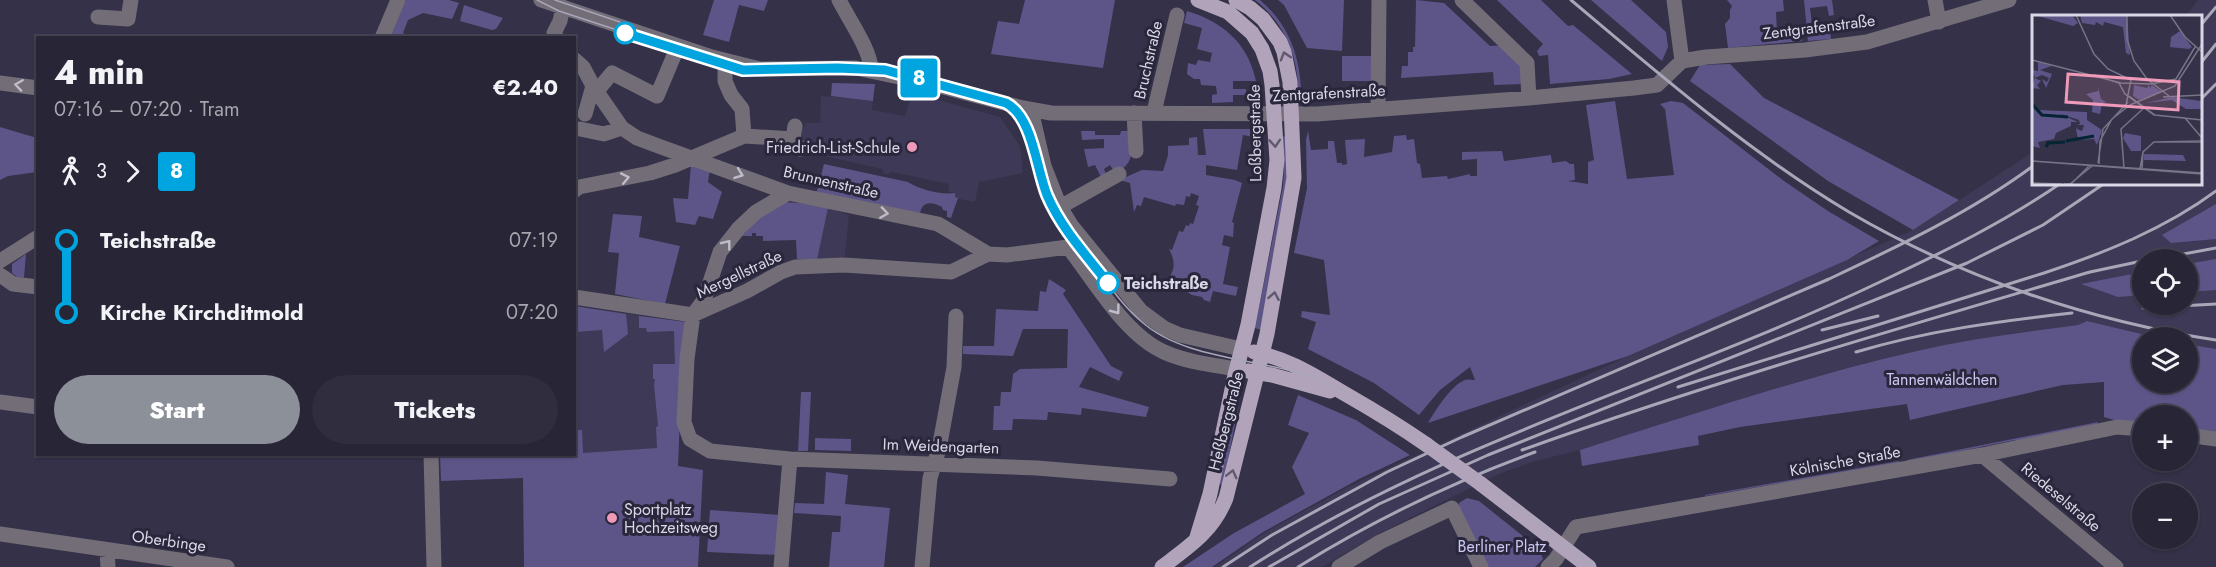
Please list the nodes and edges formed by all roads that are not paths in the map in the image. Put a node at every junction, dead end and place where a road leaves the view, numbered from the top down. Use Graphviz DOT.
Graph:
graph roads {
  1 [pos="131,0"];
  2 [pos="398,0"];
  3 [pos="839,0"];
  4 [pos="1198,0"];
  5 [pos="1236,0"];
  6 [pos="1379,0"];
  7 [pos="1462,0"];
  8 [pos="1674,0"];
  9 [pos="1935,0"];
  10 [pos="545,1"];
  11 [pos="2000,1"];
  12 [pos="563,7"];
  13 [pos="1177,15"];
  14 [pos="98,17"];
  15 [pos="1940,22"];
  16 [pos="383,36"];
  17 [pos="556,36"];
  18 [pos="678,46"];
  19 [pos="576,61"];
  20 [pos="725,61"];
  21 [pos="1682,61"];
  22 [pos="871,71"];
  23 [pos="0,83"];
  24 [pos="36,88"];
  25 [pos="595,89"];
  26 [pos="1529,98"];
  27 [pos="1378,109"];
  28 [pos="1031,110"];
  29 [pos="1154,112"];
  30 [pos="1134,113"];
  31 [pos="1274,114"];
  32 [pos="1292,114"];
  33 [pos="622,128"];
  34 [pos="744,136"];
  35 [pos="796,138"];
  36 [pos="1136,151"];
  37 [pos="690,158"];
  38 [pos="1119,174"];
  39 [pos="576,189"];
  40 [pos="788,193"];
  41 [pos="1060,207"];
  42 [pos="36,238"];
  43 [pos="1074,242"];
  44 [pos="988,254"];
  45 [pos="0,261"];
  46 [pos="0,275"];
  47 [pos="36,287"];
  48 [pos="576,297"];
  49 [pos="693,315"];
  50 [pos="956,316"];
  51 [pos="1241,349"];
  52 [pos="1262,354"];
  53 [pos="1236,369"];
  54 [pos="1257,372"];
  55 [pos="1348,396"];
  56 [pos="0,402"];
  57 [pos="36,408"];
  58 [pos="2132,428"];
  59 [pos="2198,437"];
  60 [pos="2216,439"];
  61 [pos="1982,455"];
  62 [pos="430,456"];
  63 [pos="790,459"];
  64 [pos="934,463"];
  65 [pos="1170,479"];
  66 [pos="1210,494"];
  67 [pos="1226,498"];
  68 [pos="0,534"];
  69 [pos="1195,542"];
  70 [pos="1562,546"];
  71 [pos="107,551"];
  72 [pos="108,567"];
  73 [pos="227,567"];
  74 [pos="434,567"];
  75 [pos="781,567"];
  76 [pos="922,567"];
  77 [pos="1162,567"];
  78 [pos="1339,567"];
  79 [pos="1481,567"];
  80 [pos="1548,567"];
  81 [pos="1589,567"];
  82 [pos="2116,567"];
  1 -- 14 [label="street"];
  2 -- 16 [label="street"];
  3 -- 22 [label="street"];
  4 -- 31 [label="main road, Loßbergstraße"];
  32 -- 5 [label="main road, one-way"];
  6 -- 27 [label="street"];
  7 -- 26 [label="street"];
  8 -- 21 [label="street"];
  9 -- 15 [label="street"];
  10 -- 12 [label="street, Zentgrafenstraße"];
  11 -- 15 [label="street, Zentgrafenstraße"];
  12 -- 17 [label="street"];
  12 -- 18 [label="street, Zentgrafenstraße"];
  13 -- 29 [label="street, Bruchstraße"];
  15 -- 21 [label="street, Zentgrafenstraße"];
  18 -- 20 [label="street, Zentgrafenstraße"];
  18 -- 25 [label="street"];
  19 -- 25 [label="street, Brunnenstraße"];
  20 -- 22 [label="street, Zentgrafenstraße"];
  20 -- 34 [label="street"];
  21 -- 26 [label="street, Zentgrafenstraße"];
  22 -- 28 [label="street, Zentgrafenstraße"];
  24 -- 23 [label="street, one-way"];
  25 -- 33 [label="street, Brunnenstraße"];
  25 -- 33 [label="street"];
  26 -- 27 [label="street, Zentgrafenstraße"];
  27 -- 32 [label="street, Zentgrafenstraße"];
  28 -- 30 [label="street, Zentgrafenstraße"];
  28 -- 41 [label="street"];
  29 -- 30 [label="street, Zentgrafenstraße"];
  29 -- 31 [label="street, Zentgrafenstraße"];
  30 -- 36 [label="street"];
  31 -- 32 [label="street, Zentgrafenstraße"];
  31 -- 51 [label="main road, Loßbergstraße, one-way"];
  52 -- 32 [label="main road, one-way"];
  33 -- 37 [label="street, Brunnenstraße"];
  34 -- 35 [label="street"];
  34 -- 37 [label="street"];
  39 -- 37 [label="street, one-way"];
  37 -- 40 [label="street, Brunnenstraße, one-way"];
  38 -- 41 [label="street"];
  40 -- 44 [label="street, Brunnenstraße, one-way"];
  49 -- 40 [label="street, one-way"];
  41 -- 43 [label="street"];
  42 -- 45 [label="street"];
  43 -- 44 [label="street"];
  43 -- 51 [label="street"];
  43 -- 53 [label="street, one-way"];
  44 -- 49 [label="street, Mergellstraße"];
  46 -- 47 [label="street"];
  48 -- 49 [label="street, Mergellstraße"];
  49 -- 63 [label="street, Im Weidengarten"];
  50 -- 64 [label="street"];
  51 -- 52 [label="main road"];
  51 -- 53 [label="main road, Loßbergstraße"];
  52 -- 54 [label="main road, Heßbergstraße"];
  52 -- 55 [label="main road"];
  53 -- 54 [label="main road"];
  53 -- 66 [label="main road, Heßbergstraße"];
  54 -- 55 [label="main road"];
  67 -- 54 [label="main road, Heßbergstraße, one-way"];
  55 -- 70 [label="main road, bridge"];
  56 -- 57 [label="street"];
  58 -- 61 [label="street, Kölnische Straße"];
  59 -- 60 [label="street"];
  61 -- 70 [label="street, Kölnische Straße"];
  61 -- 82 [label="street, Riedeselstraße"];
  62 -- 74 [label="street"];
  63 -- 64 [label="street, Im Weidengarten"];
  63 -- 75 [label="street"];
  64 -- 65 [label="street, Im Weidengarten"];
  64 -- 76 [label="street"];
  66 -- 67 [label="main road, Heßbergstraße"];
  66 -- 69 [label="main road, Heßbergstraße"];
  67 -- 69 [label="main road, Heßbergstraße"];
  68 -- 71 [label="street, Oberbinge"];
  69 -- 77 [label="main road, Heßbergstraße"];
  70 -- 80 [label="street, Kölnische Straße"];
  70 -- 81 [label="main road"];
  71 -- 72 [label="street, Oberbinge"];
  71 -- 73 [label="street, Oberbinge"];
  78 -- 79 [label="street"];
}
